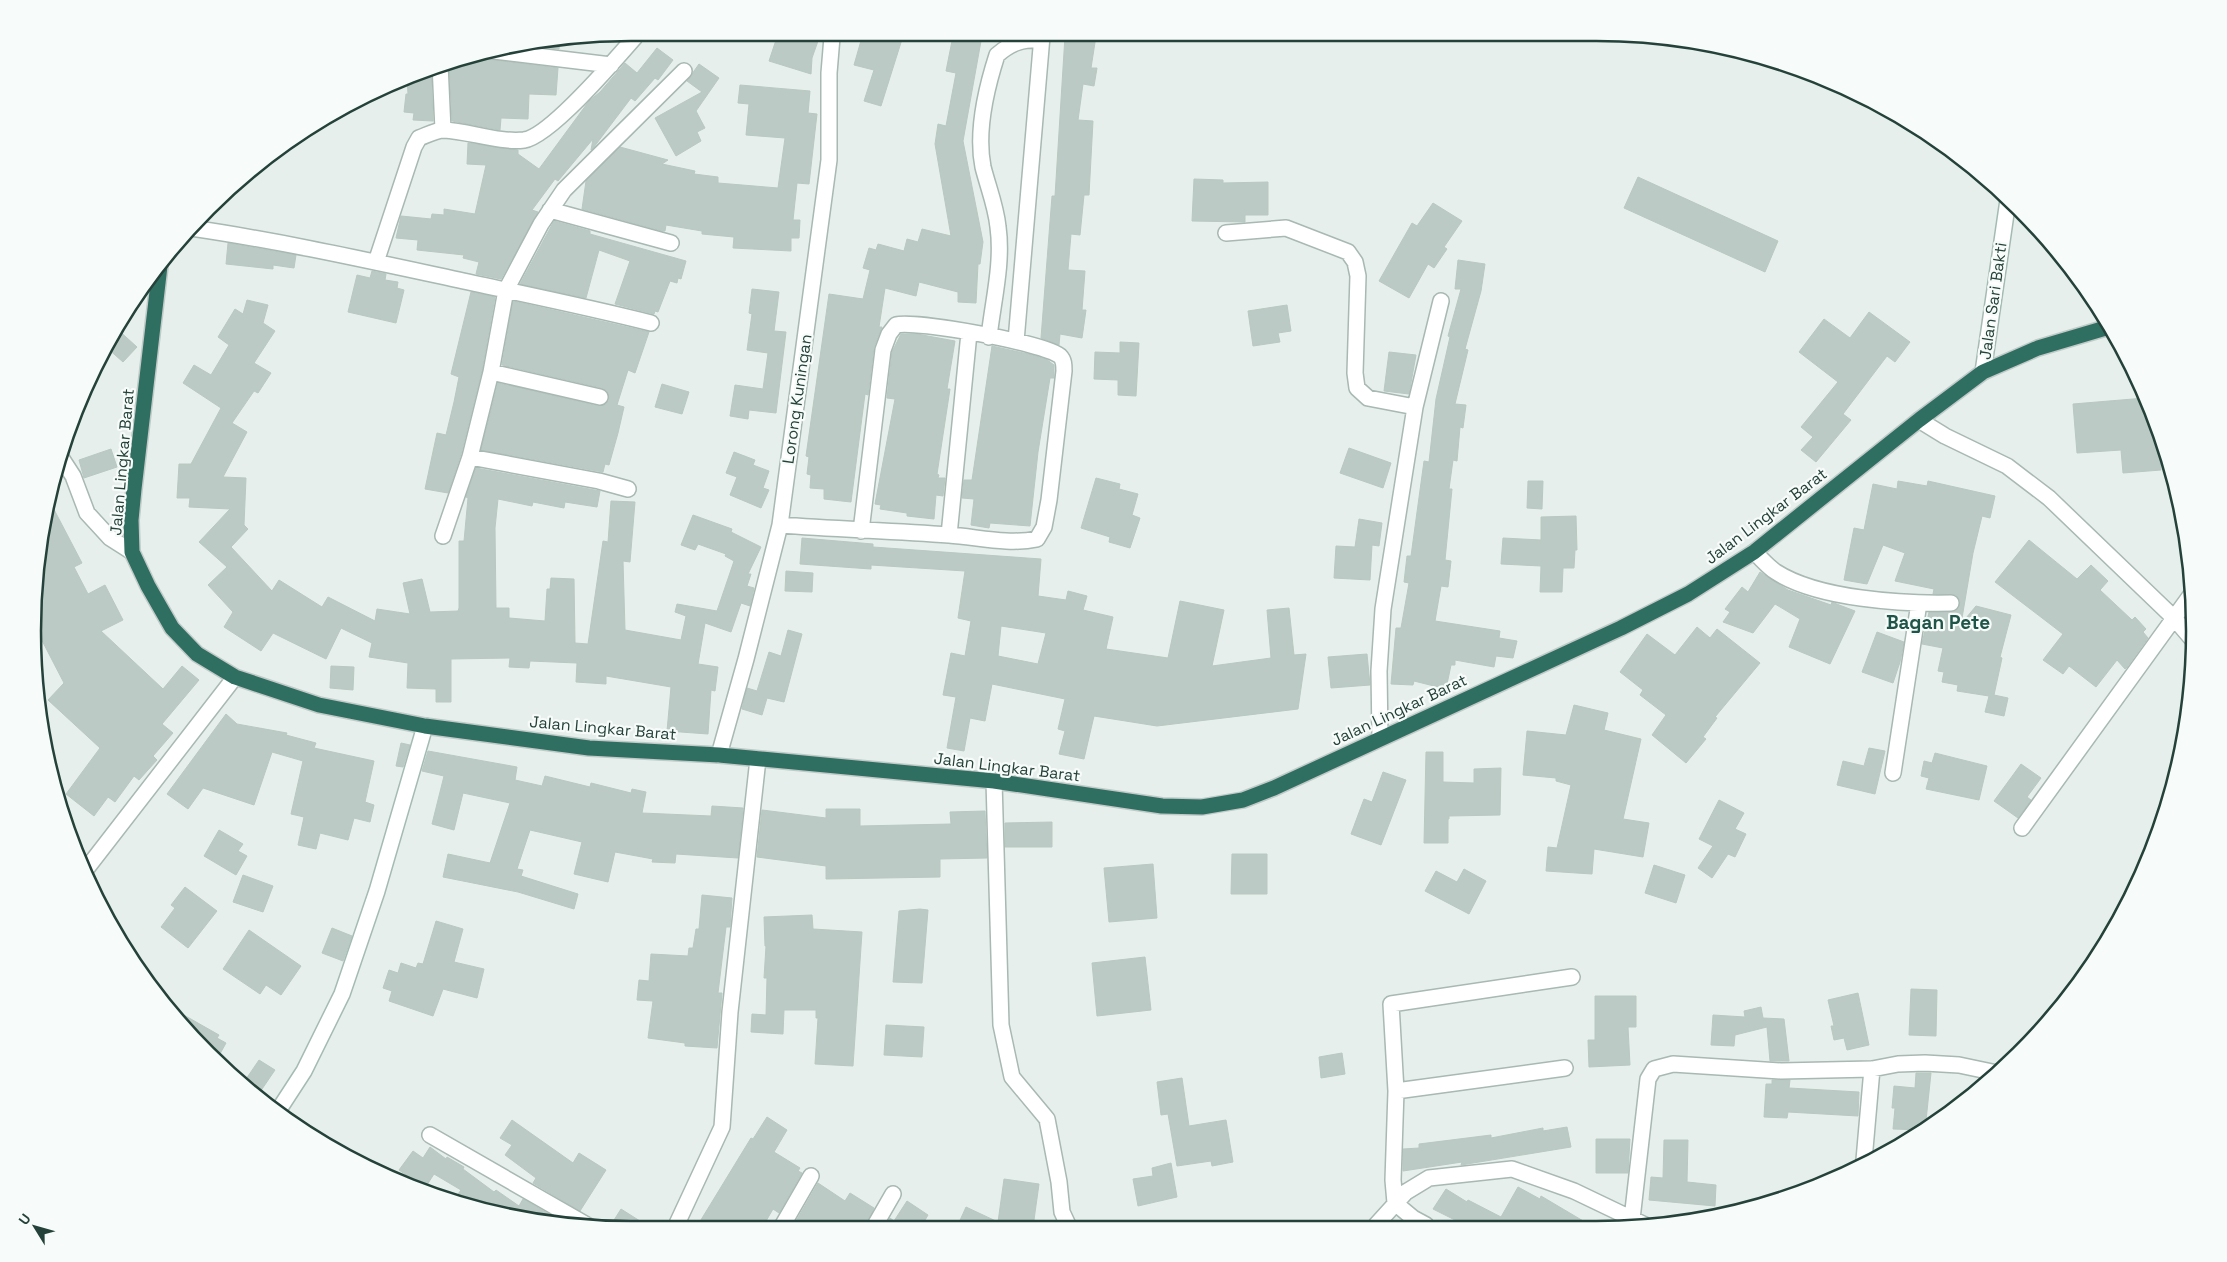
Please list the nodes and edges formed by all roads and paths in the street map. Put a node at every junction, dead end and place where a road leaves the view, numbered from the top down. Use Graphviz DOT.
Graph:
graph roads {
  1 [pos="632,41"];
  2 [pos="832,41"];
  3 [pos="1017,41"];
  4 [pos="1042,41"];
  5 [pos="514,53"];
  6 [pos="611,65"];
  7 [pos="684,71"];
  8 [pos="440,73"];
  9 [pos="443,130"];
  10 [pos="2007,208"];
  11 [pos="550,210"];
  12 [pos="200,229"];
  13 [pos="1226,233"];
  14 [pos="672,243"];
  15 [pos="376,262"];
  16 [pos="159,278"];
  17 [pos="506,290"];
  18 [pos="1441,301"];
  19 [pos="651,323"];
  20 [pos="2102,329"];
  21 [pos="969,333"];
  22 [pos="989,336"];
  23 [pos="1016,341"];
  24 [pos="492,372"];
  25 [pos="1983,372"];
  26 [pos="600,397"];
  27 [pos="1415,407"];
  28 [pos="1919,420"];
  29 [pos="470,457"];
  30 [pos="65,465"];
  31 [pos="628,489"];
  32 [pos="780,525"];
  33 [pos="860,531"];
  34 [pos="949,535"];
  35 [pos="444,536"];
  36 [pos="132,552"];
  37 [pos="1754,552"];
  38 [pos="1918,603"];
  39 [pos="1951,603"];
  40 [pos="2185,604"];
  41 [pos="2174,618"];
  42 [pos="2186,632"];
  43 [pos="235,677"];
  44 [pos="425,726"];
  45 [pos="1380,738"];
  46 [pos="718,755"];
  47 [pos="758,759"];
  48 [pos="1893,773"];
  49 [pos="994,781"];
  50 [pos="2022,828"];
  51 [pos="90,865"];
  52 [pos="1572,977"];
  53 [pos="1565,1068"];
  54 [pos="1872,1070"];
  55 [pos="1988,1071"];
  56 [pos="1396,1091"];
  57 [pos="281,1106"];
  58 [pos="430,1135"];
  59 [pos="1864,1156"];
  60 [pos="811,1176"];
  61 [pos="893,1194"];
  62 [pos="1395,1203"];
  63 [pos="574,1218"];
  64 [pos="1633,1219"];
  65 [pos="1639,1219"];
  66 [pos="678,1221"];
  67 [pos="785,1221"];
  68 [pos="877,1221"];
  69 [pos="1066,1221"];
  70 [pos="1380,1221"];
  71 [pos="1419,1221"];
  1 -- 6 [label="street"];
  2 -- 32 [label="street, Lorong Kuningan"];
  3 -- 22 [label="street"];
  4 -- 23 [label="street"];
  5 -- 6 [label="street"];
  6 -- 9 [label="street"];
  7 -- 11 [label="street"];
  8 -- 9 [label="street"];
  9 -- 15 [label="street"];
  10 -- 25 [label="street, Jalan Sari Bakti"];
  11 -- 14 [label="street"];
  11 -- 17 [label="street"];
  12 -- 15 [label="street"];
  13 -- 27 [label="street"];
  15 -- 17 [label="street"];
  16 -- 36 [label="highway, Jalan Lingkar Barat"];
  17 -- 19 [label="street"];
  17 -- 24 [label="street"];
  18 -- 27 [label="street"];
  20 -- 25 [label="highway, Jalan Lingkar Barat"];
  21 -- 22 [label="street"];
  21 -- 33 [label="street"];
  21 -- 34 [label="street"];
  22 -- 23 [label="street"];
  23 -- 34 [label="street"];
  24 -- 26 [label="street"];
  24 -- 29 [label="street"];
  25 -- 28 [label="highway, Jalan Lingkar Barat"];
  27 -- 45 [label="street"];
  28 -- 37 [label="highway, Jalan Lingkar Barat"];
  28 -- 41 [label="street"];
  29 -- 31 [label="street"];
  29 -- 35 [label="street"];
  30 -- 36 [label="street"];
  32 -- 33 [label="street"];
  32 -- 46 [label="street, Lorong Kuningan"];
  33 -- 34 [label="street"];
  36 -- 43 [label="highway, Jalan Lingkar Barat"];
  37 -- 38 [label="street"];
  37 -- 45 [label="highway, Jalan Lingkar Barat"];
  38 -- 39 [label="street"];
  38 -- 48 [label="street"];
  40 -- 41 [label="street"];
  41 -- 42 [label="street"];
  41 -- 50 [label="street"];
  43 -- 44 [label="highway, Jalan Lingkar Barat"];
  43 -- 51 [label="street"];
  44 -- 46 [label="highway, Jalan Lingkar Barat"];
  44 -- 57 [label="street"];
  45 -- 49 [label="highway, Jalan Lingkar Barat"];
  46 -- 47 [label="highway, Jalan Lingkar Barat"];
  47 -- 49 [label="highway, Jalan Lingkar Barat"];
  47 -- 66 [label="street"];
  49 -- 69 [label="street"];
  52 -- 56 [label="street"];
  53 -- 56 [label="street"];
  54 -- 55 [label="street"];
  54 -- 59 [label="street"];
  54 -- 65 [label="street"];
  56 -- 62 [label="street"];
  58 -- 63 [label="street"];
  60 -- 67 [label="street"];
  61 -- 68 [label="street"];
  62 -- 64 [label="street"];
  62 -- 70 [label="street"];
  62 -- 71 [label="street"];
}
